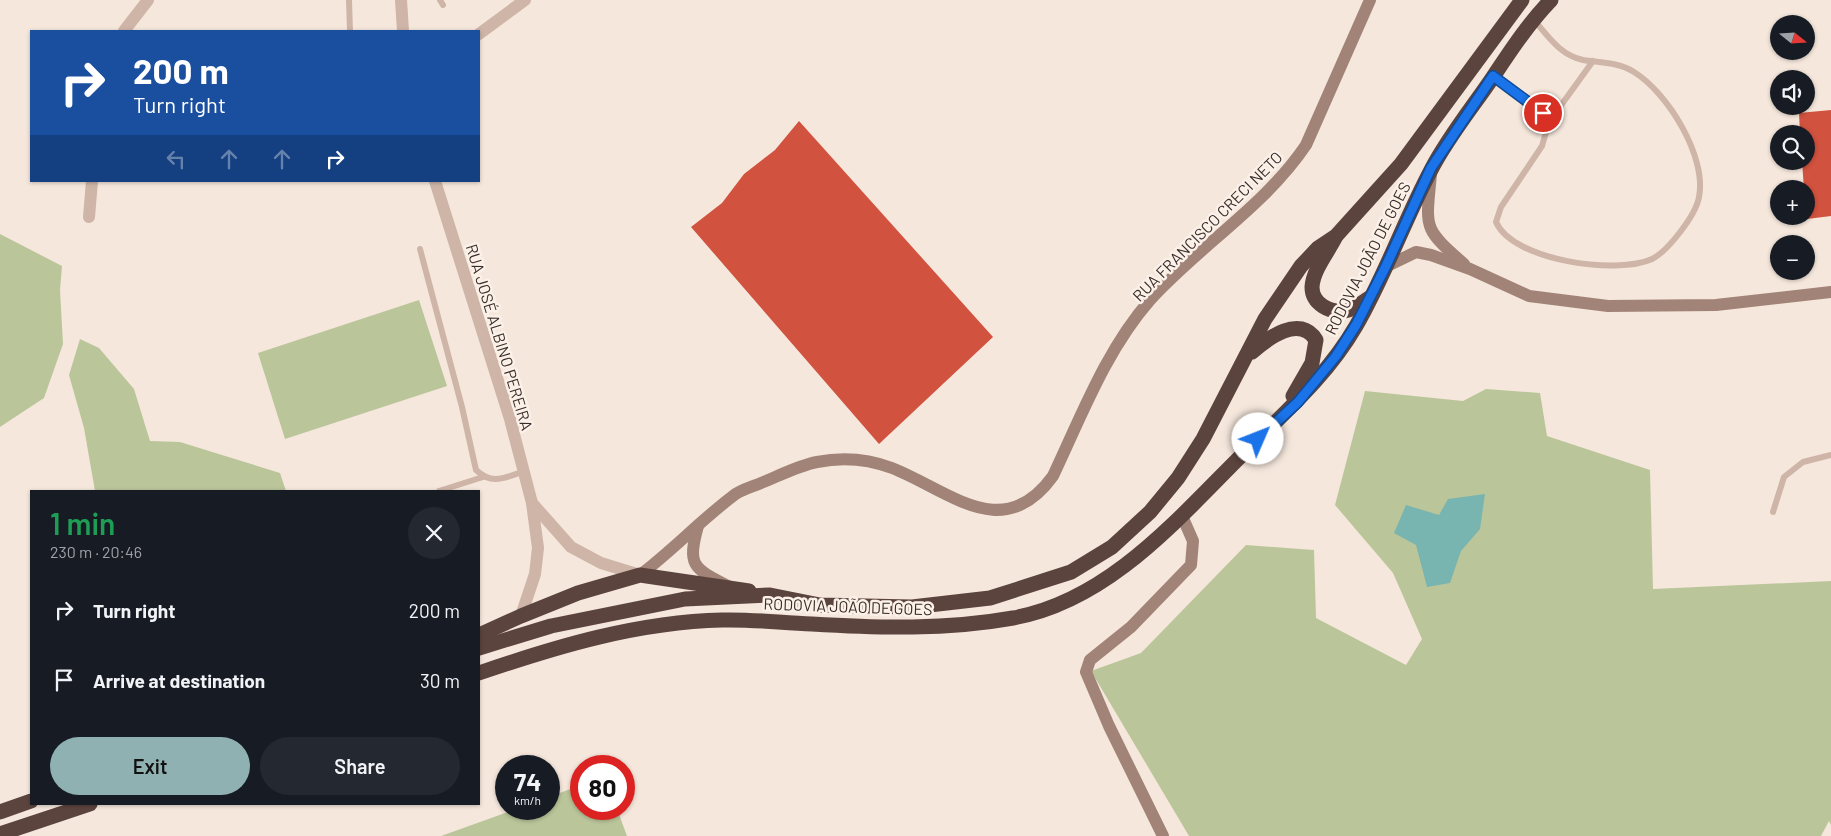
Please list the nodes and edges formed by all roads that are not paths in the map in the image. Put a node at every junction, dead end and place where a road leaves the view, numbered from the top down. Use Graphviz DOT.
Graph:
graph roads {
  1 [pos="148,0"];
  2 [pos="350,0"];
  3 [pos="401,0"];
  4 [pos="525,0"];
  5 [pos="1370,0"];
  6 [pos="1522,0"];
  7 [pos="1551,0"];
  8 [pos="1534,19"];
  9 [pos="125,30"];
  10 [pos="350,30"];
  11 [pos="403,30"];
  12 [pos="480,33"];
  13 [pos="1593,61"];
  14 [pos="1493,76"];
  15 [pos="1549,122"];
  16 [pos="1431,168"];
  17 [pos="92,182"];
  18 [pos="435,182"];
  19 [pos="89,217"];
  20 [pos="1336,236"];
  21 [pos="420,249"];
  22 [pos="1386,266"];
  23 [pos="1470,269"];
  24 [pos="1831,292"];
  25 [pos="1369,298"];
  26 [pos="1245,357"];
  27 [pos="1272,425"];
  28 [pos="1831,455"];
  29 [pos="522,472"];
  30 [pos="484,477"];
  31 [pos="442,490"];
  32 [pos="532,503"];
  33 [pos="1772,512"];
  34 [pos="1182,516"];
  35 [pos="698,526"];
  36 [pos="640,575"];
  37 [pos="728,586"];
  38 [pos="770,595"];
  39 [pos="520,616"];
  40 [pos="480,635"];
  41 [pos="480,648"];
  42 [pos="480,673"];
  43 [pos="30,801"];
  44 [pos="87,805"];
  45 [pos="0,812"];
  46 [pos="0,834"];
  47 [pos="1164,836"];
  1 -- 9 [label="street"];
  2 -- 10 [label="lane"];
  3 -- 11 [label="street"];
  4 -- 12 [label="street"];
  5 -- 35 [label="main road, RUA FRANCISCO CRECI NETO"];
  6 -- 20 [label="highway, RODOVIA JOÃO DE GOES"];
  7 -- 8 [label="highway, RODOVIA JOÃO DE GOES"];
  8 -- 13 [label="lane"];
  8 -- 14 [label="highway, RODOVIA JOÃO DE GOES"];
  13 -- 15 [label="lane"];
  13 -- 15 [label="lane"];
  14 -- 15 [label="lane"];
  14 -- 16 [label="highway, RODOVIA JOÃO DE GOES"];
  16 -- 22 [label="highway, RODOVIA JOÃO DE GOES"];
  16 -- 23 [label="main road"];
  17 -- 19 [label="street"];
  18 -- 29 [label="street, RUA JOSÉ ALBINO PEREIRA"];
  20 -- 25 [label="highway"];
  20 -- 26 [label="highway, RODOVIA JOÃO DE GOES"];
  21 -- 30 [label="lane"];
  22 -- 23 [label="main road"];
  22 -- 25 [label="highway, RODOVIA JOÃO DE GOES"];
  23 -- 24 [label="main road"];
  25 -- 27 [label="highway, RODOVIA JOÃO DE GOES"];
  26 -- 27 [label="highway"];
  26 -- 38 [label="highway, RODOVIA JOÃO DE GOES"];
  27 -- 34 [label="highway, RODOVIA JOÃO DE GOES"];
  28 -- 33 [label="lane"];
  29 -- 30 [label="lane"];
  29 -- 32 [label="street, RUA JOSÉ ALBINO PEREIRA"];
  30 -- 31 [label="lane"];
  32 -- 36 [label="street, RUA JOSÉ ALBINO PEREIRA"];
  32 -- 39 [label="street, RUA JOSÉ ALBINO PEREIRA"];
  34 -- 42 [label="highway, RODOVIA JOÃO DE GOES"];
  34 -- 47 [label="main road"];
  35 -- 36 [label="main road, RUA FRANCISCO CRECI NETO"];
  35 -- 37 [label="main road"];
  36 -- 37 [label="highway"];
  36 -- 39 [label="highway"];
  37 -- 38 [label="highway"];
  38 -- 41 [label="highway, RODOVIA JOÃO DE GOES"];
  39 -- 40 [label="highway"];
  43 -- 45 [label="highway"];
  44 -- 46 [label="highway"];
}
